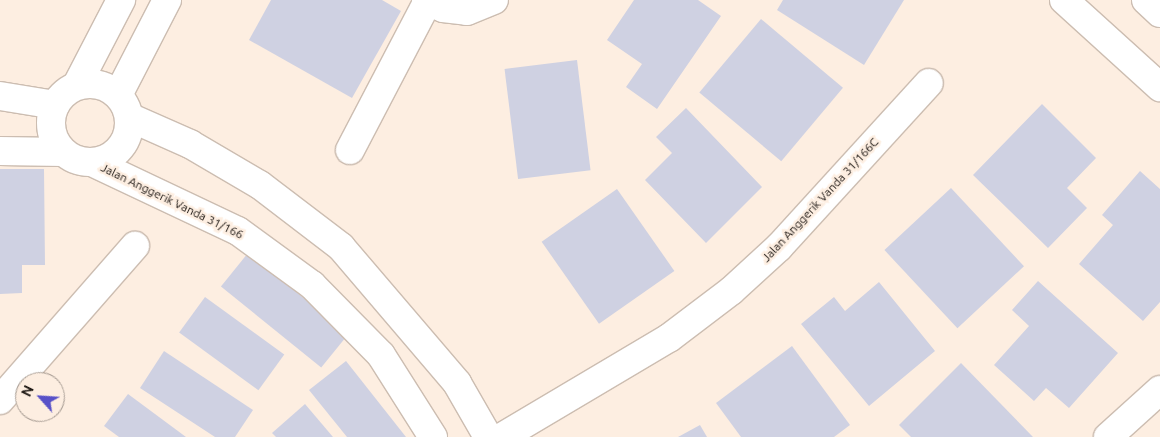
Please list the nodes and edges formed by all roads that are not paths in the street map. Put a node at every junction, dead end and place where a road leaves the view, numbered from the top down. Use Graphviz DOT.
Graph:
graph roads {
  1 [pos="120,0"];
  2 [pos="167,0"];
  3 [pos="494,0"];
  4 [pos="1064,0"];
  5 [pos="1146,0"];
  6 [pos="427,1"];
  7 [pos="1160,13"];
  8 [pos="929,83"];
  9 [pos="77,86"];
  10 [pos="1160,87"];
  11 [pos="0,96"];
  12 [pos="55,105"];
  13 [pos="123,106"];
  14 [pos="350,150"];
  15 [pos="0,151"];
  16 [pos="64,152"];
  17 [pos="92,162"];
  18 [pos="135,246"];
  19 [pos="1160,390"];
  20 [pos="0,400"];
  21 [pos="432,437"];
  22 [pos="488,437"];
  23 [pos="502,437"];
  24 [pos="1108,437"];
  1 -- 9 [label="street"];
  2 -- 13 [label="street"];
  3 -- 6 [label="street"];
  4 -- 10 [label="street"];
  5 -- 7 [label="street"];
  6 -- 14 [label="street"];
  8 -- 23 [label="street, Jalan Anggerik Vanda 31/166C"];
  9 -- 12 [label="street"];
  9 -- 13 [label="street"];
  11 -- 12 [label="street"];
  12 -- 16 [label="street"];
  13 -- 17 [label="street"];
  13 -- 22 [label="street"];
  15 -- 16 [label="street"];
  16 -- 17 [label="street"];
  17 -- 21 [label="street, Jalan Anggerik Vanda 31/166"];
  18 -- 20 [label="street"];
  19 -- 24 [label="street"];
}
